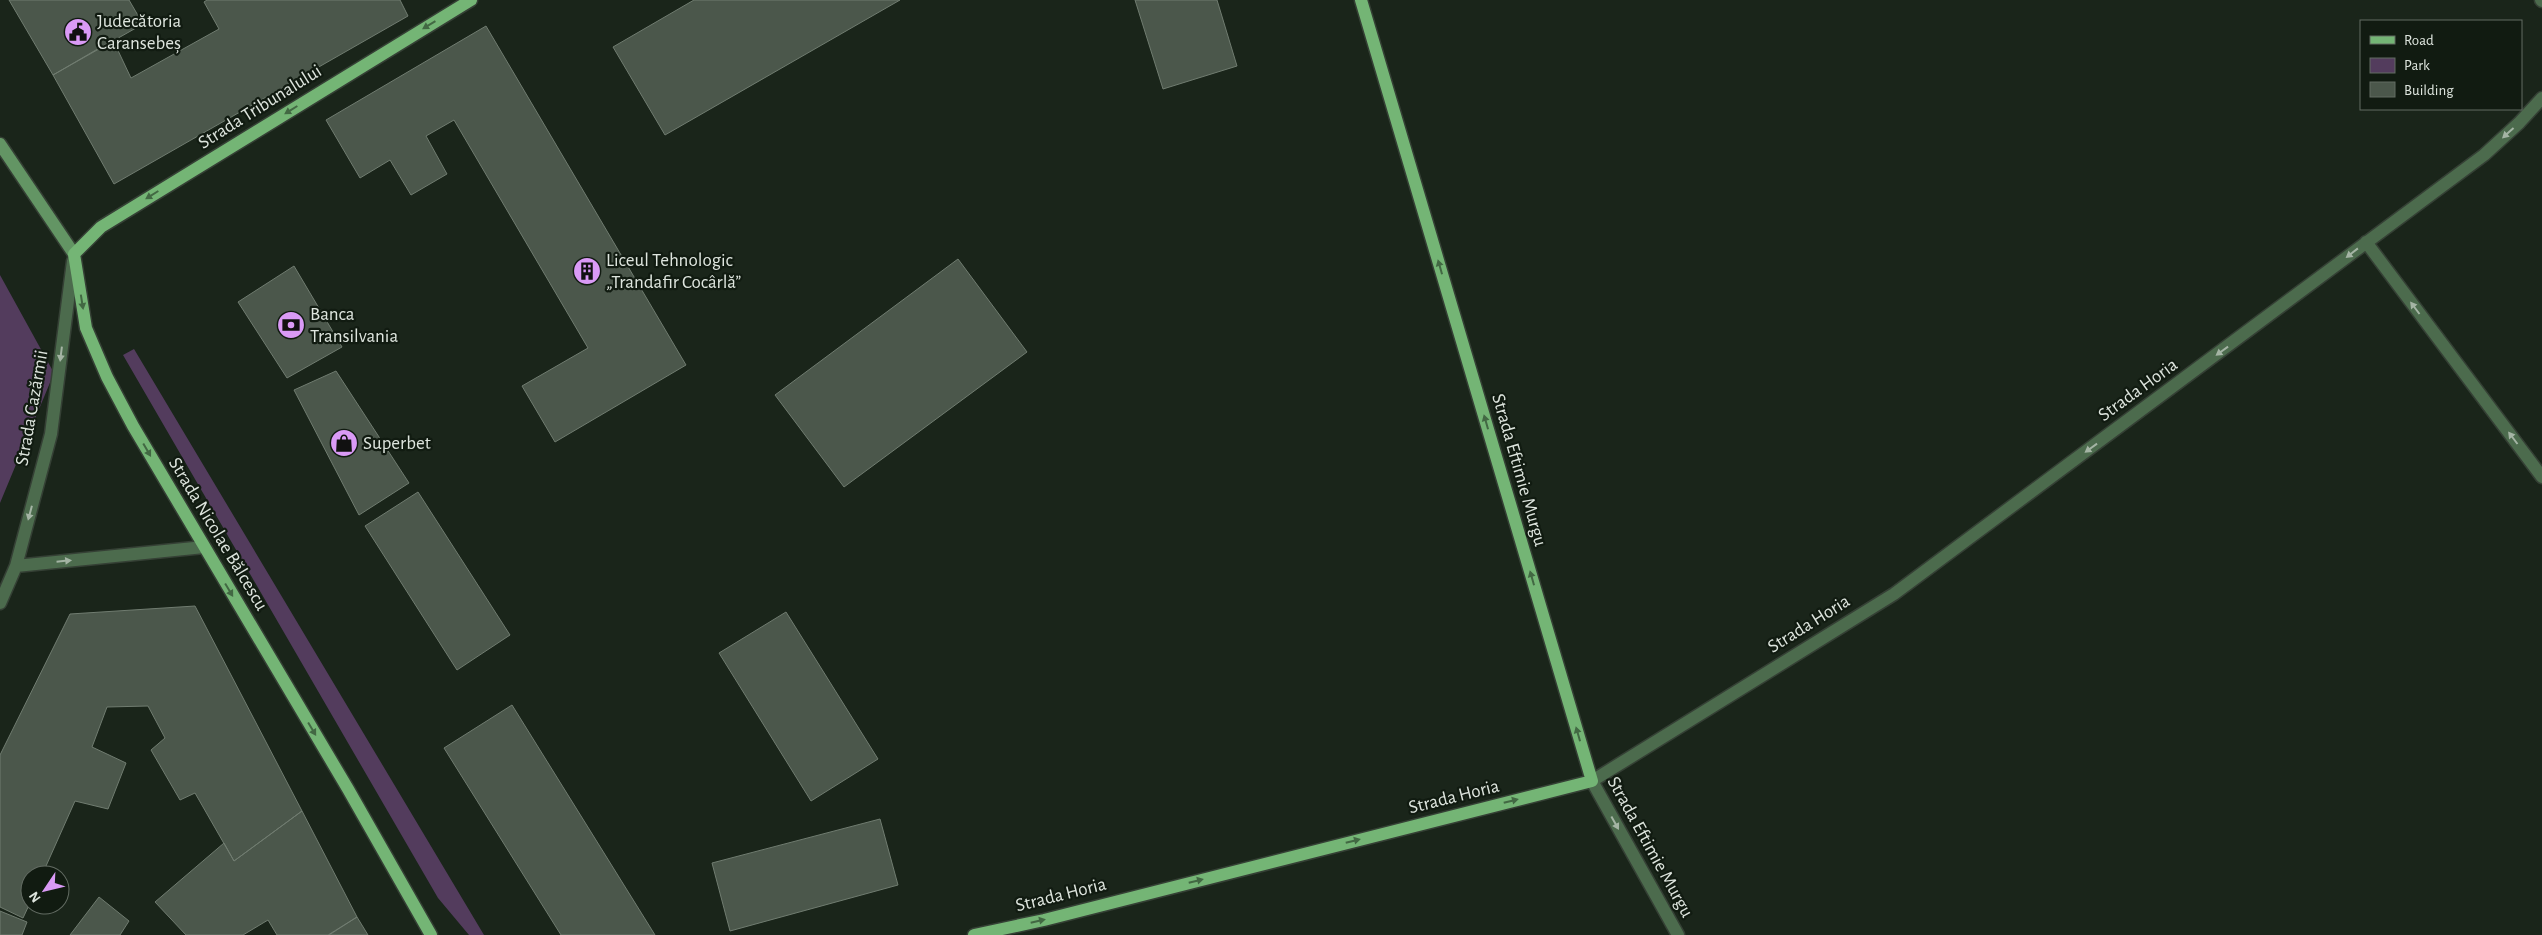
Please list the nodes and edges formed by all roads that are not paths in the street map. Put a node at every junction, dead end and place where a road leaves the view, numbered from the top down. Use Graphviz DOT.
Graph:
graph roads {
  1 [pos="471,0"];
  2 [pos="1361,0"];
  3 [pos="2542,98"];
  4 [pos="0,144"];
  5 [pos="2366,242"];
  6 [pos="74,254"];
  7 [pos="2542,477"];
  8 [pos="204,547"];
  9 [pos="16,566"];
  10 [pos="3,587"];
  11 [pos="0,603"];
  12 [pos="1592,781"];
  13 [pos="431,935"];
  14 [pos="974,935"];
  15 [pos="1678,935"];
  1 -- 6 [label="main road, Strada Tribunalului, one-way"];
  12 -- 2 [label="main road, Strada Eftimie Murgu, one-way"];
  3 -- 5 [label="street, Strada Horia, one-way"];
  4 -- 6 [label="street, Strada Nicolae Bălcescu"];
  7 -- 5 [label="street, one-way"];
  5 -- 12 [label="street, Strada Horia, one-way"];
  6 -- 8 [label="main road, Strada Nicolae Bălcescu, one-way"];
  6 -- 9 [label="street, Strada Cazărmii, one-way"];
  9 -- 8 [label="street, one-way"];
  8 -- 13 [label="main road, Strada Nicolae Bălcescu, one-way"];
  9 -- 10 [label="street, Strada Cazărmii"];
  10 -- 11 [label="street, Strada Cazărmii"];
  14 -- 12 [label="main road, Strada Horia, one-way"];
  12 -- 15 [label="street, Strada Eftimie Murgu, one-way"];
}
